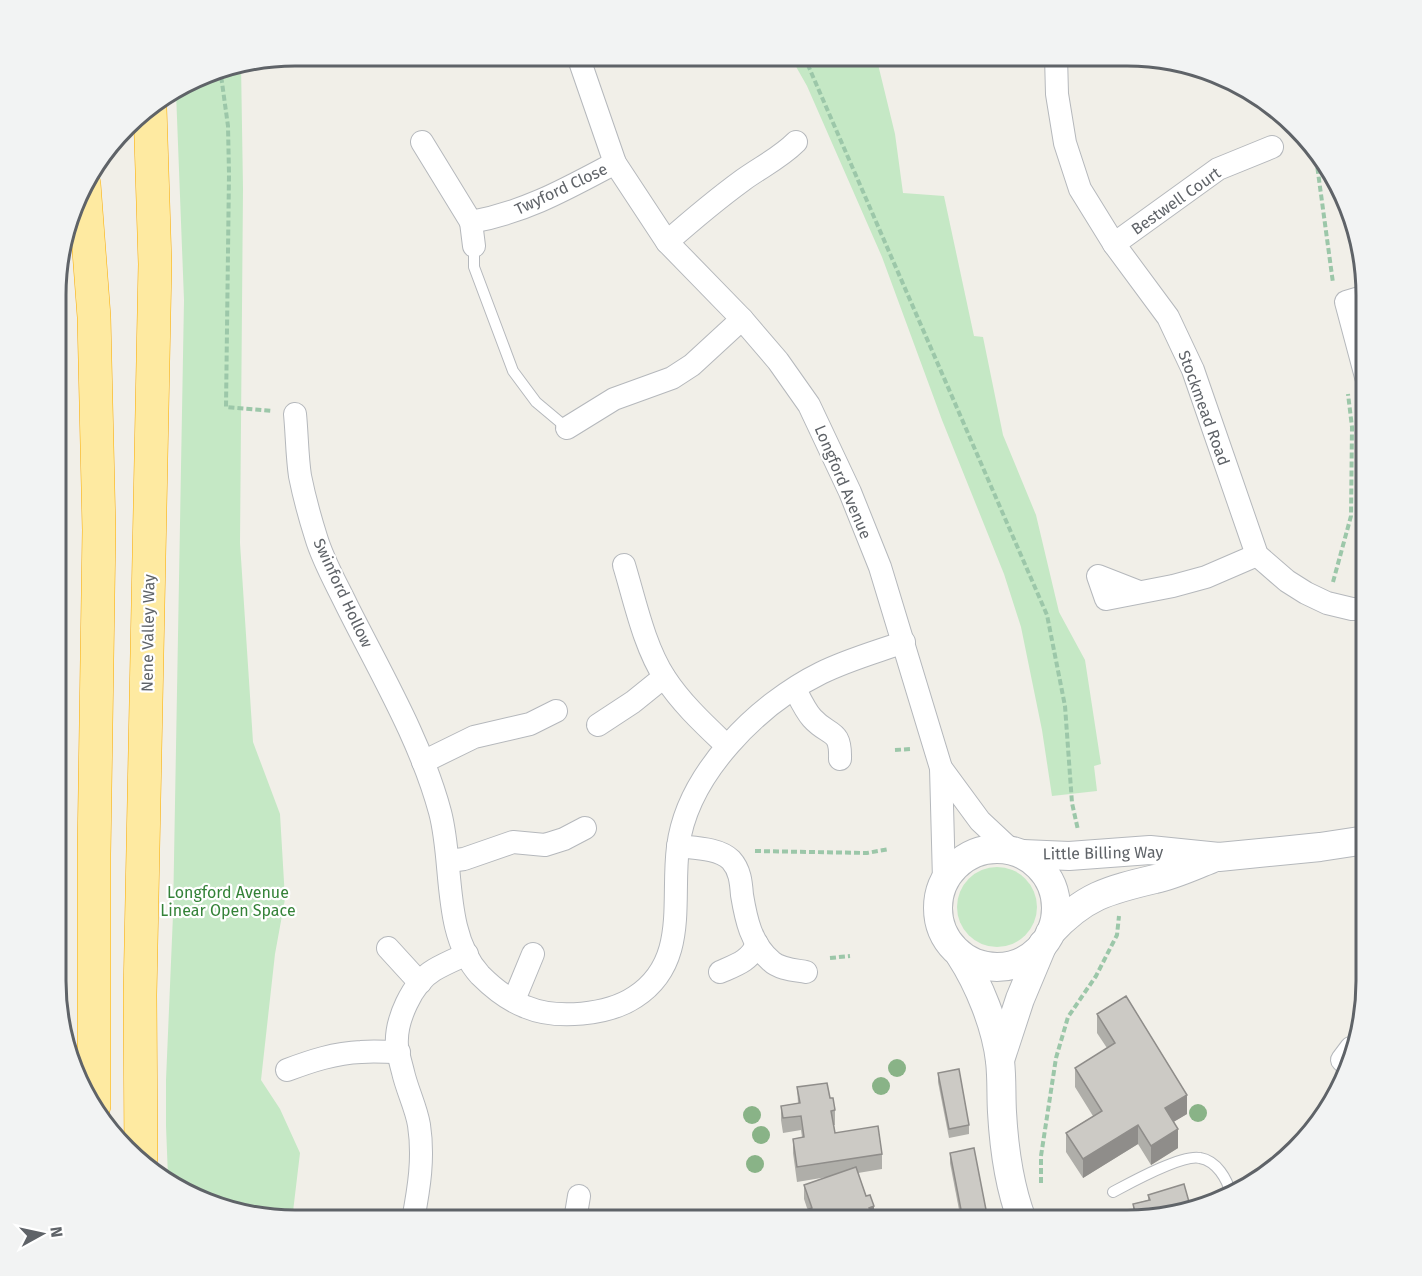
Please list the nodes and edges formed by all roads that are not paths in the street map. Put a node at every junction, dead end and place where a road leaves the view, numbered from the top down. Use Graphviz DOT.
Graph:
graph roads {
  1 [pos="581,66"];
  2 [pos="1056,66"];
  3 [pos="150,118"];
  4 [pos="422,142"];
  5 [pos="796,142"];
  6 [pos="1272,147"];
  7 [pos="615,163"];
  8 [pos="85,203"];
  9 [pos="471,222"];
  10 [pos="667,242"];
  11 [pos="1114,244"];
  12 [pos="474,246"];
  13 [pos="1356,299"];
  14 [pos="742,319"];
  15 [pos="1356,340"];
  16 [pos="295,414"];
  17 [pos="567,428"];
  18 [pos="1257,555"];
  19 [pos="624,565"];
  20 [pos="1139,592"];
  21 [pos="1356,609"];
  22 [pos="904,642"];
  23 [pos="664,677"];
  24 [pos="795,689"];
  25 [pos="556,711"];
  26 [pos="598,725"];
  27 [pos="727,746"];
  28 [pos="840,759"];
  29 [pos="423,762"];
  30 [pos="941,768"];
  31 [pos="585,828"];
  32 [pos="1356,842"];
  33 [pos="678,846"];
  34 [pos="1017,852"];
  35 [pos="1219,856"];
  36 [pos="449,861"];
  37 [pos="944,880"];
  38 [pos="1047,939"];
  39 [pos="757,944"];
  40 [pos="388,948"];
  41 [pos="467,954"];
  42 [pos="533,954"];
  43 [pos="960,955"];
  44 [pos="720,972"];
  45 [pos="806,972"];
  46 [pos="420,983"];
  47 [pos="514,1000"];
  48 [pos="399,1052"];
  49 [pos="1000,1060"];
  50 [pos="287,1070"];
  51 [pos="94,1090"];
  52 [pos="141,1150"];
  53 [pos="1229,1186"];
  54 [pos="1113,1192"];
  55 [pos="579,1196"];
  56 [pos="415,1210"];
  57 [pos="577,1210"];
  58 [pos="1019,1210"];
  1 -- 7 [label="street, Longford Avenue"];
  2 -- 11 [label="street, Stockmead Road"];
  3 -- 52 [label="highway, Nene Valley Way"];
  4 -- 9 [label="street"];
  5 -- 10 [label="street"];
  6 -- 11 [label="street, Bestwell Court"];
  7 -- 9 [label="street, Twyford Close"];
  7 -- 10 [label="street, Longford Avenue"];
  8 -- 51 [label="highway"];
  9 -- 12 [label="street"];
  10 -- 14 [label="street, Longford Avenue"];
  11 -- 18 [label="street, Stockmead Road"];
  12 -- 17 [label="lane"];
  13 -- 15 [label="street"];
  14 -- 17 [label="street"];
  14 -- 22 [label="street, Longford Avenue"];
  16 -- 29 [label="street, Swinford Hollow"];
  18 -- 20 [label="street"];
  18 -- 21 [label="street"];
  19 -- 23 [label="street"];
  22 -- 24 [label="street, Swinford Hollow"];
  22 -- 30 [label="street, Longford Avenue"];
  23 -- 26 [label="street"];
  23 -- 27 [label="street"];
  24 -- 27 [label="street, Swinford Hollow"];
  24 -- 28 [label="street"];
  25 -- 29 [label="street"];
  27 -- 33 [label="street, Swinford Hollow"];
  29 -- 36 [label="street, Swinford Hollow"];
  30 -- 34 [label="street, Longford Avenue"];
  30 -- 37 [label="street, Longford Avenue"];
  31 -- 36 [label="street"];
  32 -- 35 [label="street, Little Billing Way"];
  33 -- 39 [label="street"];
  33 -- 47 [label="street, Swinford Hollow"];
  34 -- 35 [label="street, Little Billing Way"];
  34 -- 37 [label="street, Little Billing Way"];
  34 -- 38 [label="street, Little Billing Way"];
  35 -- 38 [label="street, Little Billing Way"];
  36 -- 41 [label="street, Swinford Hollow"];
  37 -- 43 [label="street, Little Billing Way"];
  38 -- 43 [label="street, Little Billing Way"];
  38 -- 49 [label="street"];
  39 -- 44 [label="street"];
  39 -- 45 [label="street"];
  40 -- 46 [label="street"];
  41 -- 46 [label="street"];
  41 -- 47 [label="street, Swinford Hollow"];
  42 -- 47 [label="street"];
  43 -- 49 [label="street"];
  46 -- 48 [label="street"];
  48 -- 50 [label="street"];
  48 -- 56 [label="street"];
  49 -- 58 [label="street"];
  53 -- 54 [label="lane"];
  55 -- 57 [label="street"];
}
